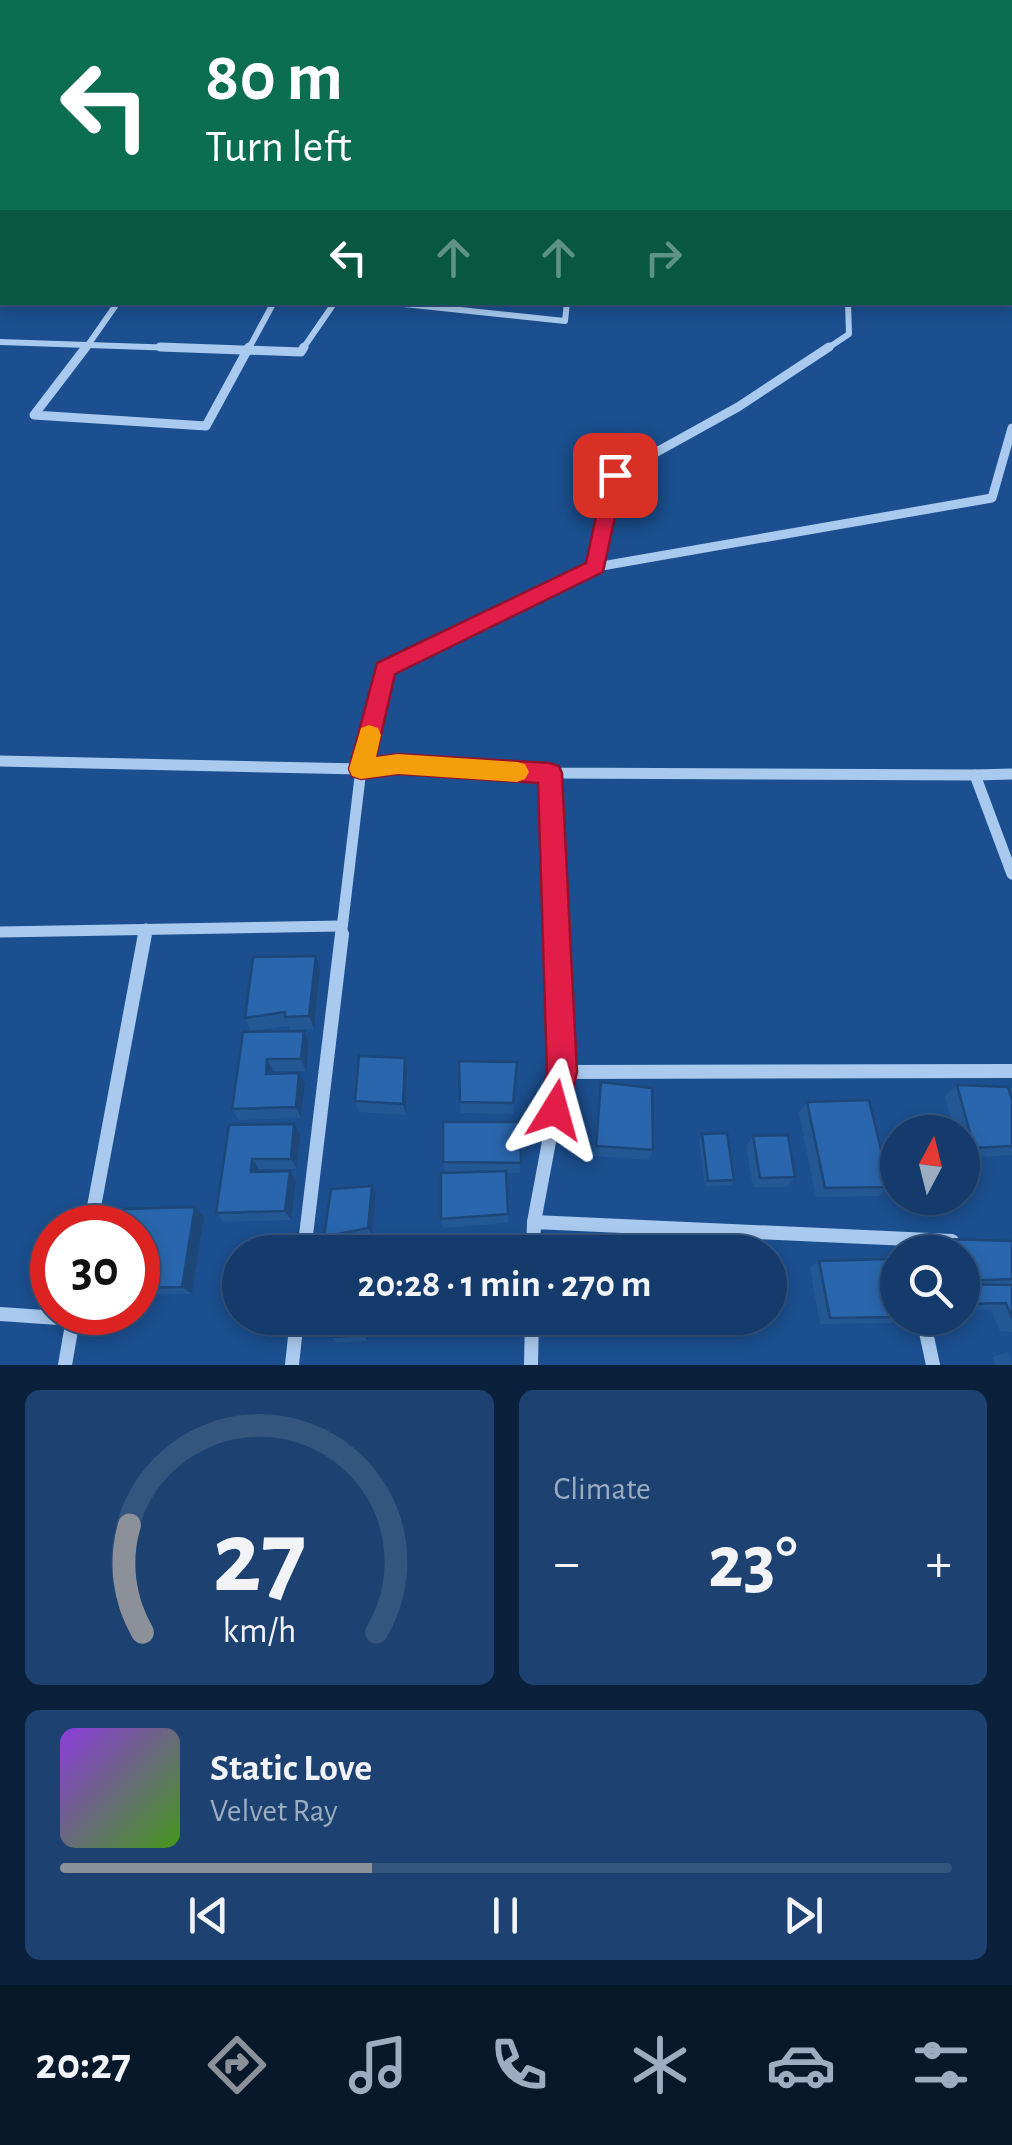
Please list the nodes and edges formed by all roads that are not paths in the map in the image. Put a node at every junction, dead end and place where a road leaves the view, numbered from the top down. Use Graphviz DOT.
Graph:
graph roads {
  1 [pos="116,305"];
  2 [pos="273,305"];
  3 [pos="334,305"];
  4 [pos="413,305"];
  5 [pos="567,305"];
  6 [pos="848,305"];
  7 [pos="0,342"];
  8 [pos="88,345"];
  9 [pos="252,348"];
  10 [pos="1012,428"];
  11 [pos="596,567"];
  12 [pos="0,761"];
  13 [pos="361,769"];
  14 [pos="550,773"];
  15 [pos="1012,774"];
  16 [pos="975,776"];
  17 [pos="1012,874"];
  18 [pos="341,926"];
  19 [pos="146,929"];
  20 [pos="0,932"];
  21 [pos="1012,1070"];
  22 [pos="562,1072"];
  23 [pos="94,1205"];
  24 [pos="534,1222"];
  25 [pos="306,1235"];
  26 [pos="534,1235"];
  27 [pos="880,1244"];
  28 [pos="0,1314"];
  29 [pos="30,1315"];
  30 [pos="71,1335"];
  31 [pos="295,1335"];
  32 [pos="532,1335"];
  33 [pos="927,1335"];
  34 [pos="65,1365"];
  35 [pos="292,1365"];
  36 [pos="531,1365"];
  37 [pos="934,1365"];
  1 -- 8 [label="street"];
  2 -- 9 [label="street"];
  3 -- 9 [label="street"];
  4 -- 5 [label="street"];
  6 -- 11 [label="street"];
  7 -- 8 [label="street"];
  8 -- 9 [label="street"];
  8 -- 9 [label="street"];
  10 -- 11 [label="street"];
  11 -- 13 [label="street"];
  12 -- 13 [label="street"];
  13 -- 14 [label="street"];
  13 -- 18 [label="street"];
  14 -- 16 [label="street"];
  14 -- 22 [label="street"];
  15 -- 16 [label="street"];
  16 -- 17 [label="street"];
  18 -- 19 [label="street"];
  18 -- 25 [label="street"];
  19 -- 20 [label="street"];
  19 -- 23 [label="street"];
  21 -- 22 [label="street"];
  22 -- 24 [label="street"];
  24 -- 26 [label="street"];
  24 -- 27 [label="street"];
  28 -- 29 [label="street"];
  30 -- 34 [label="street"];
  31 -- 35 [label="street"];
  32 -- 36 [label="street"];
  33 -- 37 [label="street"];
}
